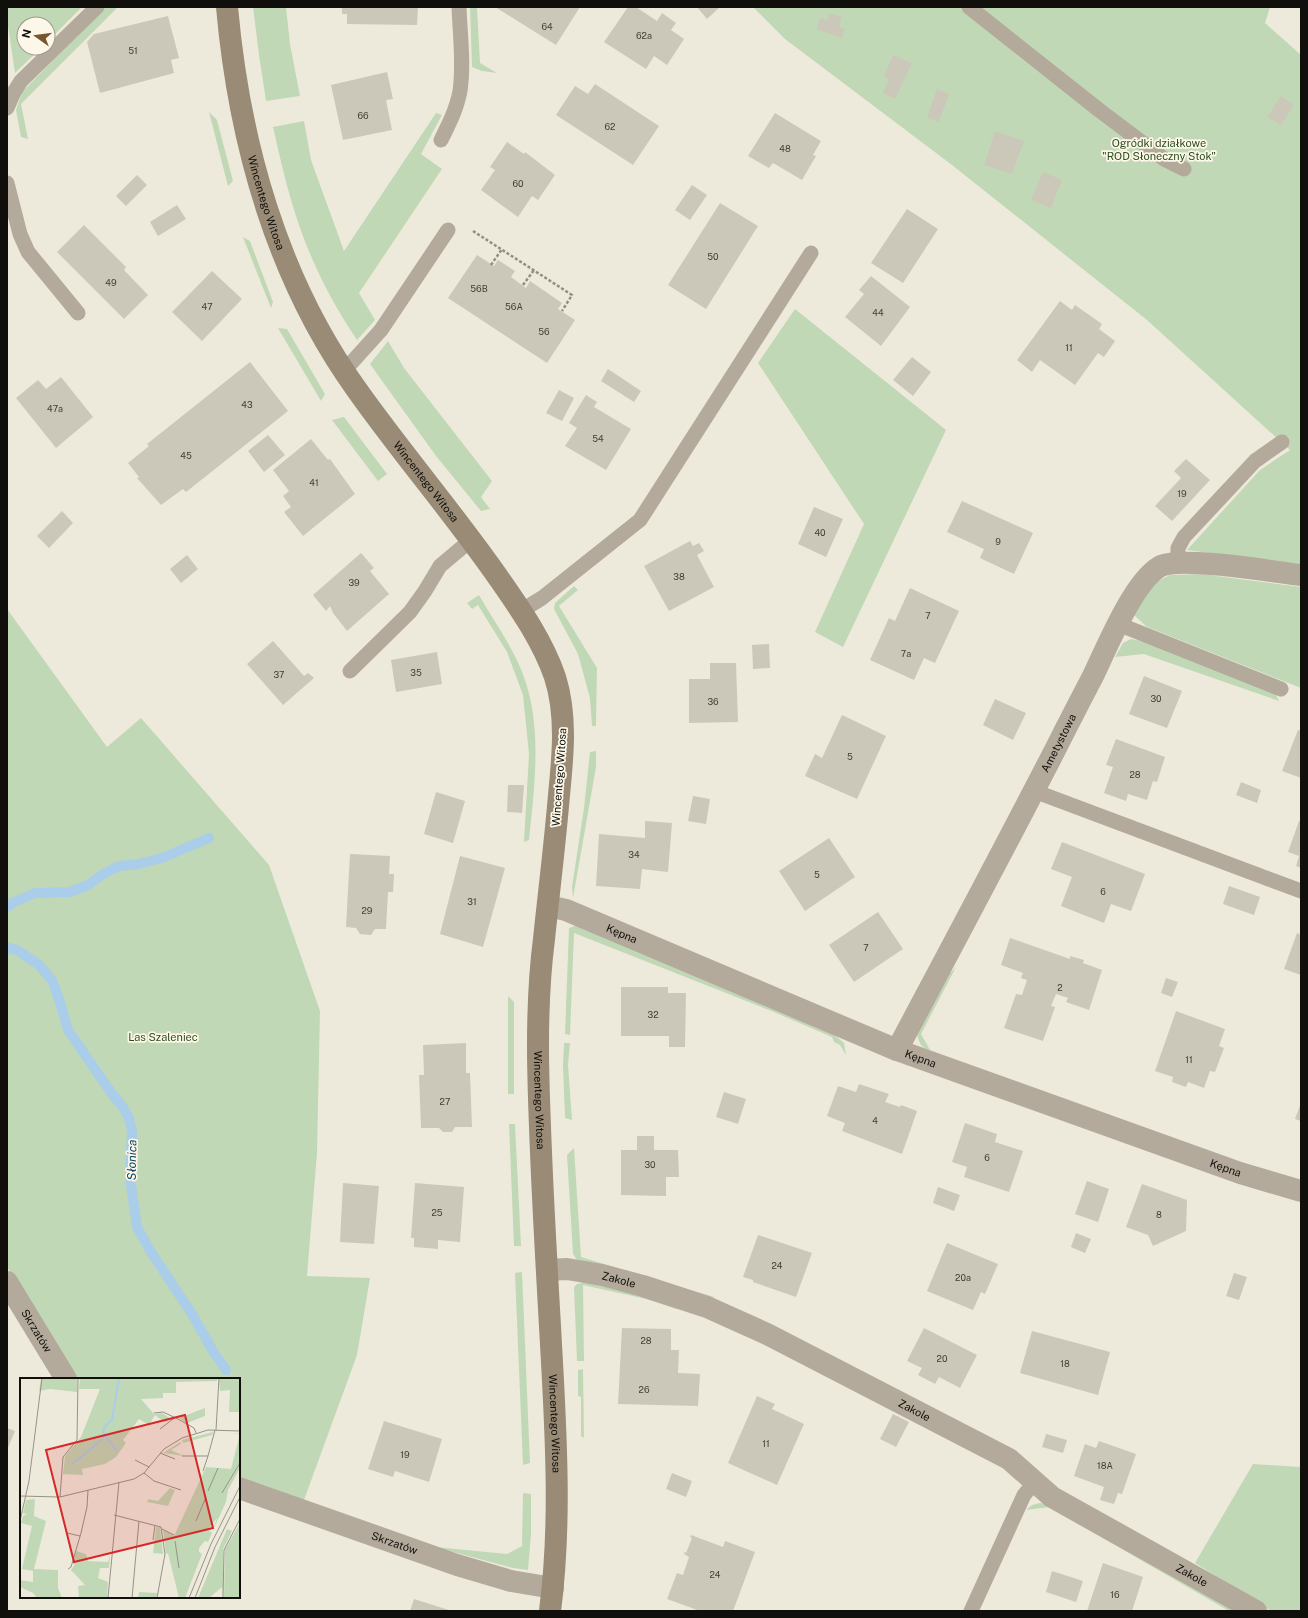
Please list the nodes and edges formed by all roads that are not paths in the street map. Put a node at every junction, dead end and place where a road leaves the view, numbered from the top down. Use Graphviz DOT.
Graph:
graph roads {
  1 [pos="97,7"];
  2 [pos="228,7"];
  3 [pos="459,7"];
  4 [pos="969,7"];
  5 [pos="7,108"];
  6 [pos="441,140"];
  7 [pos="1184,169"];
  8 [pos="7,183"];
  9 [pos="448,230"];
  10 [pos="811,252"];
  11 [pos="78,313"];
  12 [pos="344,370"];
  13 [pos="1282,442"];
  14 [pos="472,539"];
  15 [pos="1178,563"];
  16 [pos="1301,575"];
  17 [pos="521,611"];
  18 [pos="1118,624"];
  19 [pos="350,671"];
  20 [pos="1281,689"];
  21 [pos="1034,791"];
  22 [pos="1301,891"];
  23 [pos="548,906"];
  24 [pos="897,1050"];
  25 [pos="1301,1191"];
  26 [pos="547,1270"];
  27 [pos="7,1282"];
  28 [pos="65,1378"];
  29 [pos="1034,1483"];
  30 [pos="240,1488"];
  31 [pos="553,1588"];
  32 [pos="550,1611"];
  33 [pos="971,1611"];
  34 [pos="1256,1611"];
  1 -- 5 [label="lane"];
  2 -- 12 [label="street, Wincentego Witosa"];
  3 -- 6 [label="lane"];
  4 -- 7 [label="lane"];
  8 -- 11 [label="lane"];
  9 -- 12 [label="lane"];
  10 -- 17 [label="lane"];
  12 -- 14 [label="street, Wincentego Witosa"];
  13 -- 15 [label="lane"];
  14 -- 17 [label="street, Wincentego Witosa"];
  14 -- 19 [label="lane"];
  15 -- 16 [label="street, Ametystowa"];
  15 -- 18 [label="street, Ametystowa"];
  17 -- 23 [label="street, Wincentego Witosa"];
  18 -- 20 [label="lane"];
  18 -- 21 [label="street, Ametystowa"];
  21 -- 22 [label="lane"];
  21 -- 24 [label="street, Ametystowa"];
  23 -- 24 [label="street, Kępna"];
  23 -- 26 [label="street, Wincentego Witosa"];
  24 -- 25 [label="street, Kępna"];
  26 -- 29 [label="street, Zakole"];
  26 -- 31 [label="street, Wincentego Witosa"];
  27 -- 28 [label="street, Skrzatów"];
  29 -- 33 [label="lane"];
  29 -- 34 [label="street, Zakole"];
  30 -- 31 [label="street, Skrzatów"];
  31 -- 32 [label="street, Wincentego Witosa"];
}
